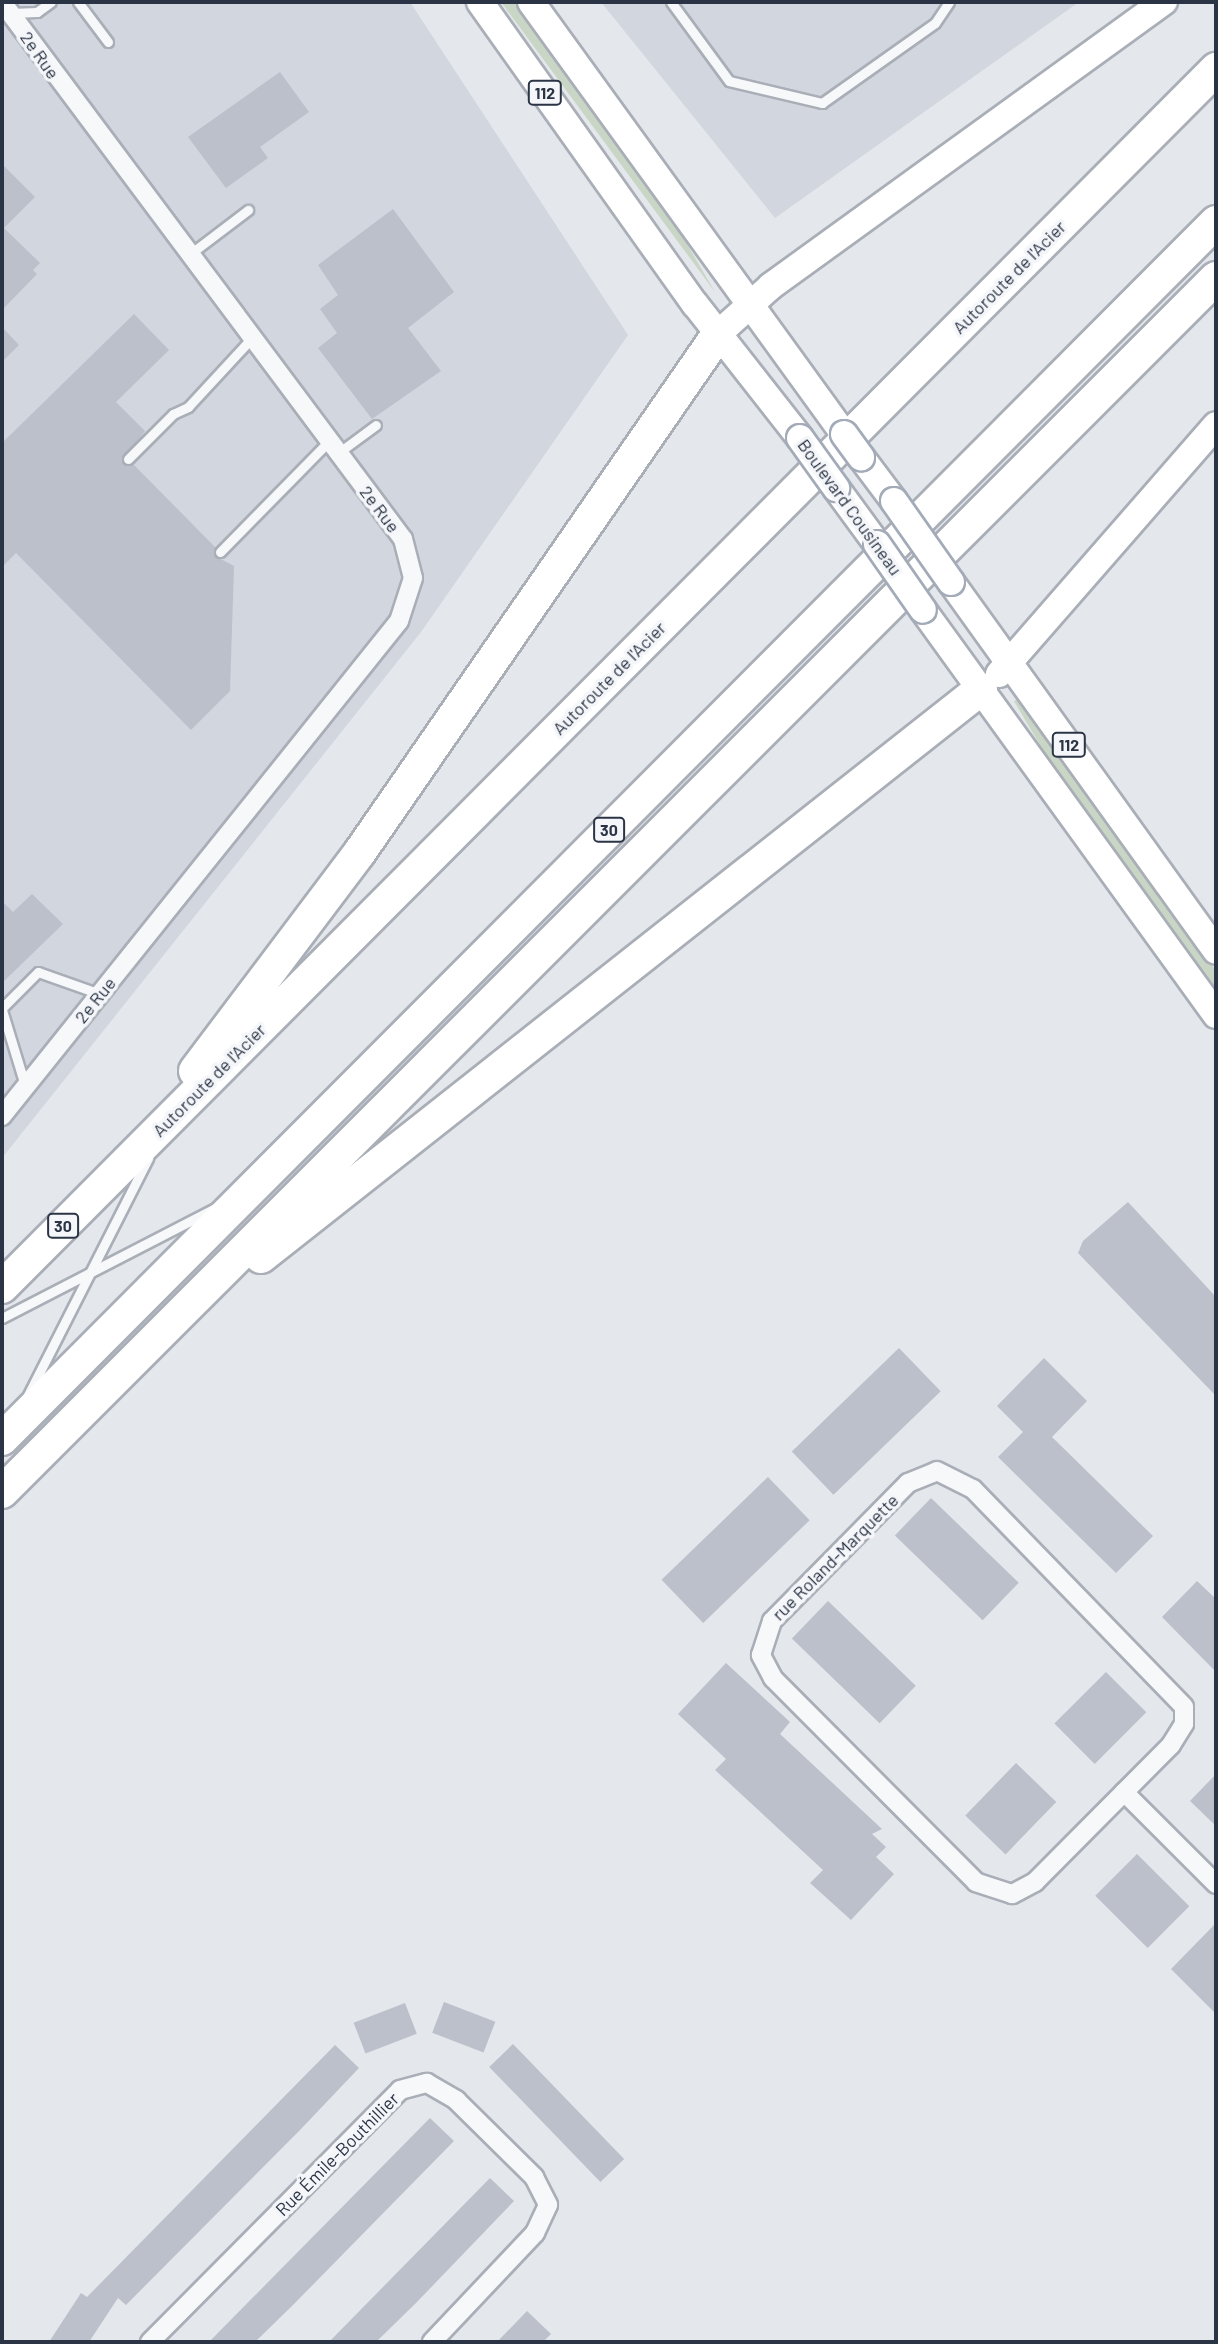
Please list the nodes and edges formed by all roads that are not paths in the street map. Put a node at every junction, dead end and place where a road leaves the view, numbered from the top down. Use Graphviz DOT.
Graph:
graph roads {
  1 [pos="51,2"];
  2 [pos="78,2"];
  3 [pos="480,2"];
  4 [pos="531,2"];
  5 [pos="671,2"];
  6 [pos="950,2"];
  7 [pos="1164,2"];
  8 [pos="4,11"];
  9 [pos="108,42"];
  10 [pos="1216,69"];
  11 [pos="248,210"];
  12 [pos="1216,222"];
  13 [pos="190,254"];
  14 [pos="1216,278"];
  15 [pos="750,303"];
  16 [pos="719,333"];
  17 [pos="252,338"];
  18 [pos="376,425"];
  19 [pos="1216,425"];
  20 [pos="333,447"];
  21 [pos="128,459"];
  22 [pos="220,552"];
  23 [pos="1011,664"];
  24 [pos="981,689"];
  25 [pos="1216,951"];
  26 [pos="100,994"];
  27 [pos="2,1009"];
  28 [pos="1216,1015"];
  29 [pos="187,1082"];
  30 [pos="26,1086"];
  31 [pos="2,1116"];
  32 [pos="167,1121"];
  33 [pos="125,1165"];
  34 [pos="253,1187"];
  35 [pos="94,1270"];
  36 [pos="2,1287"];
  37 [pos="197,1303"];
  38 [pos="2,1318"];
  39 [pos="3,1436"];
  40 [pos="2,1492"];
  41 [pos="1124,1792"];
  42 [pos="1216,1884"];
  43 [pos="150,2342"];
  44 [pos="432,2342"];
  1 -- 8 [label="lane"];
  2 -- 9 [label="lane"];
  3 -- 16 [label="main road, Boulevard Cousineau / 112"];
  4 -- 15 [label="main road, 112"];
  5 -- 6 [label="lane"];
  7 -- 15 [label="main road"];
  8 -- 13 [label="street, 2e Rue"];
  10 -- 32 [label="highway, Autoroute de l'Acier / 30"];
  11 -- 13 [label="lane"];
  12 -- 34 [label="highway, 30"];
  13 -- 17 [label="street, 2e Rue"];
  14 -- 37 [label="highway"];
  15 -- 16 [label="main road"];
  15 -- 23 [label="main road, 112, bridge"];
  16 -- 24 [label="main road, Boulevard Cousineau / 112, bridge"];
  16 -- 29 [label="highway"];
  17 -- 20 [label="street, 2e Rue"];
  17 -- 21 [label="lane"];
  18 -- 20 [label="lane"];
  19 -- 23 [label="main road"];
  20 -- 22 [label="lane"];
  20 -- 26 [label="street, 2e Rue"];
  23 -- 24 [label="main road"];
  23 -- 25 [label="main road, 112"];
  24 -- 28 [label="main road, Boulevard Cousineau / 112"];
  24 -- 37 [label="highway"];
  26 -- 27 [label="lane"];
  26 -- 30 [label="street, 2e Rue"];
  27 -- 30 [label="lane"];
  29 -- 32 [label="lane"];
  29 -- 33 [label="highway"];
  30 -- 31 [label="street, 2e Rue"];
  32 -- 33 [label="highway, Autoroute de l'Acier / 30"];
  32 -- 35 [label="lane"];
  33 -- 36 [label="highway, Autoroute de l'Acier / 30"];
  34 -- 35 [label="lane"];
  34 -- 39 [label="highway, 30"];
  35 -- 38 [label="lane"];
  35 -- 39 [label="lane"];
  37 -- 40 [label="highway"];
  41 -- 41 [label="street, rue Roland-Marquette"];
  41 -- 42 [label="street"];
  43 -- 44 [label="street, Rue Émile-Bouthillier"];
}
